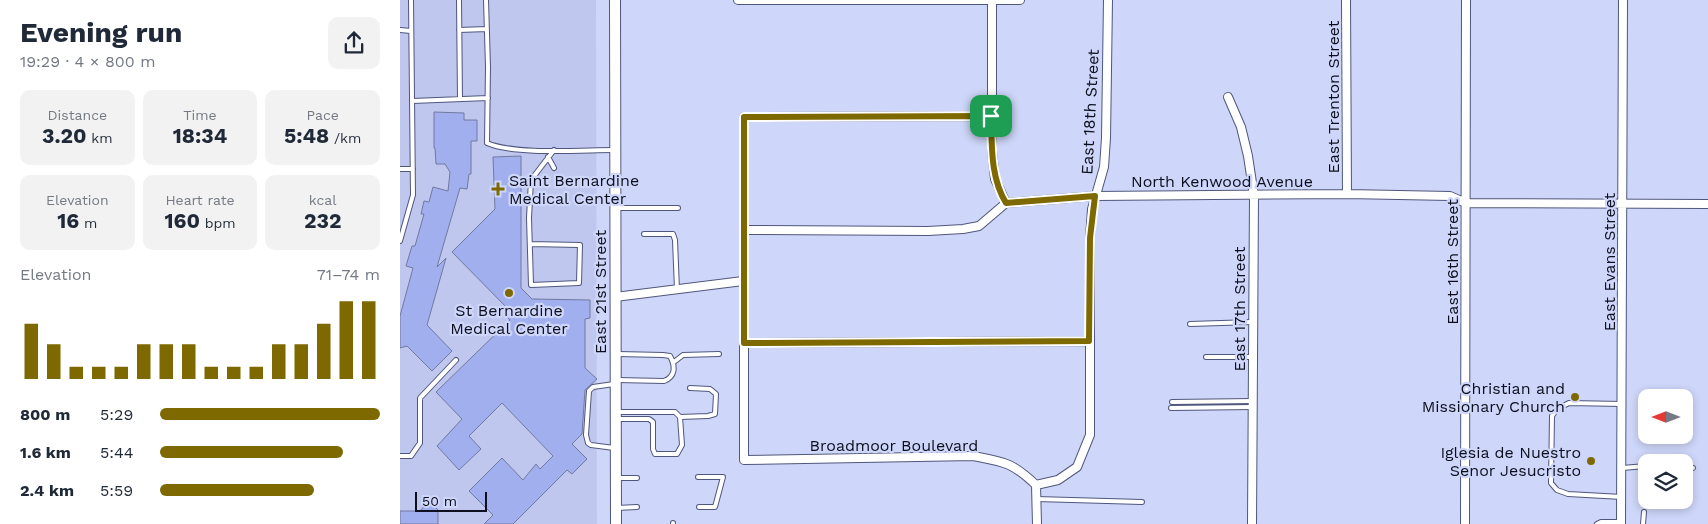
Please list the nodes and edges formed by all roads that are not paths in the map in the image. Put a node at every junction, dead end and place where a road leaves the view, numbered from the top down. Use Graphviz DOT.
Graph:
graph roads {
  1 [pos="411,0"];
  2 [pos="459,0"];
  3 [pos="486,0"];
  4 [pos="615,0"];
  5 [pos="738,0"];
  6 [pos="992,0"];
  7 [pos="1020,0"];
  8 [pos="1108,0"];
  9 [pos="1346,0"];
  10 [pos="1466,0"];
  11 [pos="1623,0"];
  12 [pos="487,29"];
  13 [pos="400,30"];
  14 [pos="411,30"];
  15 [pos="459,30"];
  16 [pos="1228,97"];
  17 [pos="488,98"];
  18 [pos="460,99"];
  19 [pos="412,101"];
  20 [pos="991,116"];
  21 [pos="554,150"];
  22 [pos="615,150"];
  23 [pos="548,158"];
  24 [pos="554,168"];
  25 [pos="400,169"];
  26 [pos="413,169"];
  27 [pos="1347,194"];
  28 [pos="1095,196"];
  29 [pos="1254,196"];
  30 [pos="1006,203"];
  31 [pos="1466,203"];
  32 [pos="1624,204"];
  33 [pos="1708,204"];
  34 [pos="615,208"];
  35 [pos="678,208"];
  36 [pos="744,230"];
  37 [pos="644,234"];
  38 [pos="400,241"];
  39 [pos="530,244"];
  40 [pos="743,281"];
  41 [pos="677,290"];
  42 [pos="615,297"];
  43 [pos="1253,322"];
  44 [pos="1190,324"];
  45 [pos="1089,341"];
  46 [pos="744,343"];
  47 [pos="616,354"];
  48 [pos="719,354"];
  49 [pos="1206,356"];
  50 [pos="1253,356"];
  51 [pos="456,360"];
  52 [pos="674,362"];
  53 [pos="616,382"];
  54 [pos="690,388"];
  55 [pos="1172,402"];
  56 [pos="1253,404"];
  57 [pos="1622,404"];
  58 [pos="1171,408"];
  59 [pos="616,416"];
  60 [pos="680,417"];
  61 [pos="616,448"];
  62 [pos="400,456"];
  63 [pos="1638,467"];
  64 [pos="1622,468"];
  65 [pos="698,477"];
  66 [pos="616,478"];
  67 [pos="637,478"];
  68 [pos="1036,485"];
  69 [pos="1622,497"];
  70 [pos="1036,499"];
  71 [pos="1142,502"];
  72 [pos="637,507"];
  73 [pos="698,507"];
  74 [pos="616,508"];
  75 [pos="1644,512"];
  76 [pos="1621,523"];
  77 [pos="616,524"];
  78 [pos="1037,524"];
  79 [pos="1252,524"];
  80 [pos="1465,524"];
  81 [pos="1597,524"];
  82 [pos="1643,524"];
  1 -- 14 [label="lane"];
  2 -- 15 [label="lane"];
  3 -- 12 [label="lane"];
  4 -- 22 [label="street, East 21st Street"];
  5 -- 6 [label="street"];
  6 -- 7 [label="street"];
  6 -- 20 [label="street"];
  8 -- 28 [label="street, East 18th Street"];
  9 -- 27 [label="street, East Trenton Street"];
  10 -- 31 [label="street, East 16th Street"];
  11 -- 32 [label="street, East Evans Street"];
  12 -- 15 [label="lane"];
  12 -- 17 [label="lane"];
  13 -- 14 [label="lane"];
  14 -- 19 [label="lane"];
  15 -- 18 [label="lane"];
  16 -- 29 [label="street, East 17th Street"];
  17 -- 18 [label="lane"];
  17 -- 21 [label="lane"];
  18 -- 19 [label="lane"];
  19 -- 26 [label="lane"];
  20 -- 30 [label="street"];
  20 -- 36 [label="street"];
  21 -- 22 [label="lane"];
  21 -- 23 [label="lane"];
  22 -- 34 [label="street, East 21st Street"];
  23 -- 24 [label="lane"];
  23 -- 39 [label="lane"];
  25 -- 26 [label="lane"];
  26 -- 38 [label="lane"];
  27 -- 29 [label="street, North Kenwood Avenue"];
  27 -- 31 [label="street, North Kenwood Avenue"];
  28 -- 29 [label="street, North Kenwood Avenue"];
  28 -- 30 [label="street, North Kenwood Avenue"];
  28 -- 45 [label="street, East 18th Street"];
  29 -- 43 [label="street, East 17th Street"];
  30 -- 36 [label="street"];
  31 -- 32 [label="street, North Kenwood Avenue"];
  31 -- 80 [label="street, East 16th Street"];
  32 -- 33 [label="street, North Kenwood Avenue"];
  32 -- 57 [label="street, East Evans Street"];
  34 -- 35 [label="lane"];
  34 -- 42 [label="street, East 21st Street"];
  36 -- 40 [label="street"];
  37 -- 41 [label="lane"];
  39 -- 39 [label="lane"];
  40 -- 41 [label="street"];
  40 -- 46 [label="street"];
  41 -- 42 [label="street"];
  42 -- 47 [label="street, East 21st Street"];
  43 -- 44 [label="lane"];
  43 -- 50 [label="street, East 17th Street"];
  45 -- 46 [label="street"];
  45 -- 68 [label="street, East 18th Street"];
  46 -- 68 [label="street, Broadmoor Boulevard"];
  47 -- 52 [label="lane"];
  47 -- 53 [label="street, East 21st Street"];
  48 -- 52 [label="lane"];
  49 -- 50 [label="lane"];
  50 -- 56 [label="street, East 17th Street"];
  51 -- 62 [label="lane"];
  52 -- 53 [label="lane"];
  53 -- 59 [label="street, East 21st Street"];
  53 -- 61 [label="lane"];
  54 -- 60 [label="lane"];
  55 -- 56 [label="lane"];
  56 -- 58 [label="lane"];
  56 -- 79 [label="street, East 17th Street"];
  57 -- 64 [label="street, East Evans Street"];
  57 -- 69 [label="lane"];
  59 -- 60 [label="lane"];
  59 -- 60 [label="lane"];
  59 -- 61 [label="street, East 21st Street"];
  61 -- 66 [label="street, East 21st Street"];
  63 -- 64 [label="lane"];
  64 -- 69 [label="street, East Evans Street"];
  65 -- 73 [label="lane"];
  66 -- 67 [label="lane"];
  66 -- 74 [label="street, East 21st Street"];
  68 -- 70 [label="street"];
  69 -- 76 [label="street, East Evans Street"];
  70 -- 71 [label="lane"];
  70 -- 78 [label="street"];
  72 -- 74 [label="lane"];
  74 -- 77 [label="street, East 21st Street"];
  75 -- 82 [label="lane"];
  76 -- 81 [label="lane"];
}
